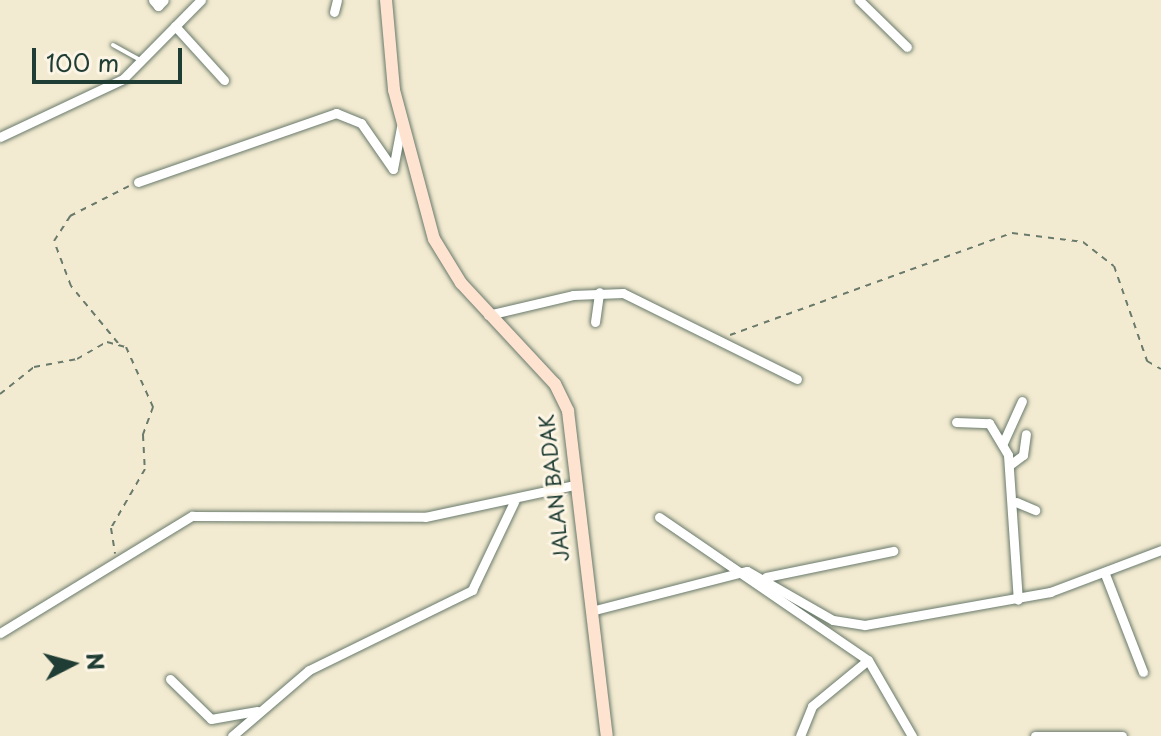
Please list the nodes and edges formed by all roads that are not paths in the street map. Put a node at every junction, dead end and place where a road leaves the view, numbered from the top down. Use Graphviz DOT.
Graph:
graph roads {
  1 [pos="153,0"];
  2 [pos="164,0"];
  3 [pos="201,0"];
  4 [pos="337,0"];
  5 [pos="386,0"];
  6 [pos="859,0"];
  7 [pos="334,12"];
  8 [pos="175,26"];
  9 [pos="113,45"];
  10 [pos="907,47"];
  11 [pos="142,61"];
  12 [pos="224,80"];
  13 [pos="401,124"];
  14 [pos="0,137"];
  15 [pos="138,182"];
  16 [pos="599,292"];
  17 [pos="488,315"];
  18 [pos="595,322"];
  19 [pos="797,379"];
  20 [pos="1022,401"];
  21 [pos="956,422"];
  22 [pos="1026,434"];
  23 [pos="1003,443"];
  24 [pos="1011,464"];
  25 [pos="574,485"];
  26 [pos="514,502"];
  27 [pos="1016,502"];
  28 [pos="1035,510"];
  29 [pos="659,517"];
  30 [pos="1161,550"];
  31 [pos="893,551"];
  32 [pos="737,572"];
  33 [pos="1105,574"];
  34 [pos="766,577"];
  35 [pos="1018,600"];
  36 [pos="591,611"];
  37 [pos="0,633"];
  38 [pos="868,660"];
  39 [pos="1143,672"];
  40 [pos="170,679"];
  41 [pos="264,709"];
  42 [pos="232,736"];
  43 [pos="607,736"];
  44 [pos="800,736"];
  45 [pos="912,736"];
  46 [pos="1035,736"];
  47 [pos="1122,736"];
  1 -- 2 [label="street"];
  3 -- 8 [label="street"];
  4 -- 7 [label="street"];
  5 -- 13 [label="street, JALAN BADAK"];
  6 -- 10 [label="street"];
  8 -- 11 [label="street"];
  8 -- 12 [label="street"];
  9 -- 11 [label="lane"];
  11 -- 14 [label="street"];
  13 -- 15 [label="street"];
  13 -- 17 [label="street, JALAN BADAK"];
  16 -- 17 [label="street"];
  16 -- 18 [label="street"];
  16 -- 19 [label="street"];
  17 -- 25 [label="street, JALAN BADAK"];
  20 -- 23 [label="street"];
  21 -- 23 [label="street"];
  22 -- 24 [label="street"];
  23 -- 24 [label="street"];
  24 -- 27 [label="street"];
  25 -- 26 [label="street"];
  25 -- 36 [label="street, JALAN BADAK"];
  26 -- 37 [label="street"];
  26 -- 41 [label="street"];
  27 -- 28 [label="street"];
  27 -- 35 [label="street"];
  29 -- 32 [label="street"];
  30 -- 33 [label="street"];
  31 -- 34 [label="street"];
  32 -- 34 [label="street"];
  32 -- 36 [label="street"];
  32 -- 38 [label="street"];
  33 -- 35 [label="street"];
  33 -- 39 [label="street"];
  34 -- 35 [label="street"];
  36 -- 43 [label="street, JALAN BADAK"];
  38 -- 44 [label="street"];
  38 -- 45 [label="street"];
  40 -- 41 [label="street"];
  41 -- 42 [label="street"];
  46 -- 47 [label="street"];
}
